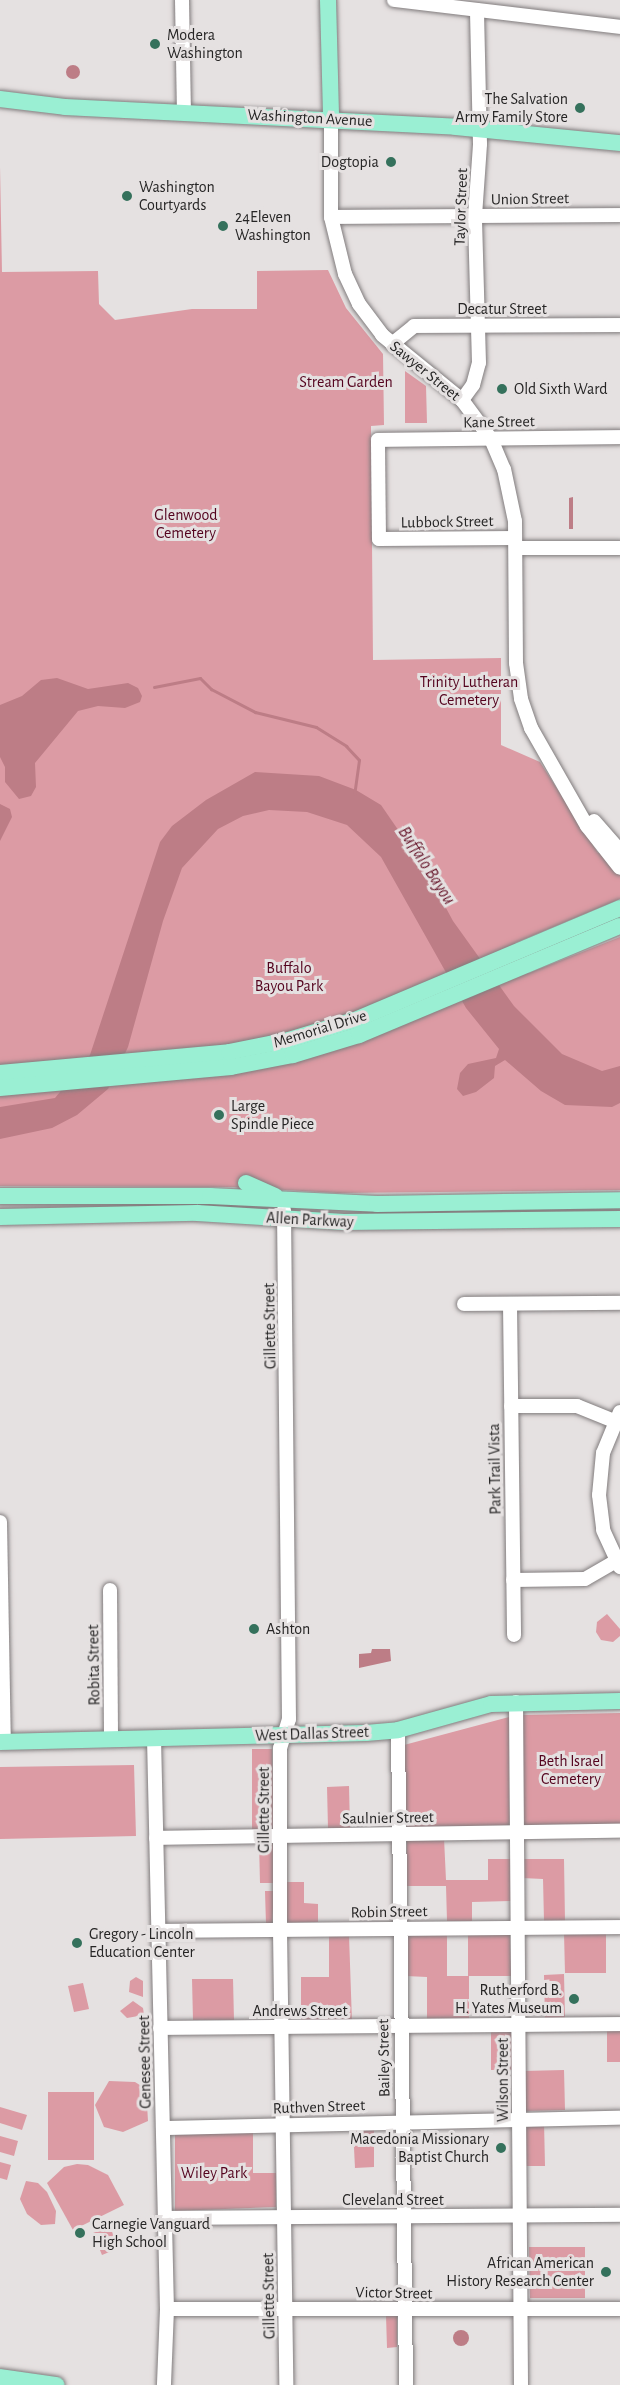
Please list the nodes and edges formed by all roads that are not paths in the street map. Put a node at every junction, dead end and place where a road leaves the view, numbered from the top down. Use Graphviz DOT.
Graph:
graph roads {
  1 [pos="182,0"];
  2 [pos="328,0"];
  3 [pos="394,0"];
  4 [pos="477,10"];
  5 [pos="620,27"];
  6 [pos="0,99"];
  7 [pos="184,112"];
  8 [pos="331,118"];
  9 [pos="479,129"];
  10 [pos="620,143"];
  11 [pos="620,215"];
  12 [pos="475,216"];
  13 [pos="331,217"];
  14 [pos="620,324"];
  15 [pos="478,325"];
  16 [pos="392,344"];
  17 [pos="462,400"];
  18 [pos="620,437"];
  19 [pos="491,439"];
  20 [pos="379,539"];
  21 [pos="515,543"];
  22 [pos="620,548"];
  23 [pos="556,770"];
  24 [pos="620,851"];
  25 [pos="620,868"];
  26 [pos="620,908"];
  27 [pos="620,926"];
  28 [pos="535,952"];
  29 [pos="137,1068"];
  30 [pos="0,1073"];
  31 [pos="0,1088"];
  32 [pos="246,1183"];
  33 [pos="0,1196"];
  34 [pos="284,1200"];
  35 [pos="620,1200"];
  36 [pos="0,1217"];
  37 [pos="284,1219"];
  38 [pos="620,1219"];
  39 [pos="620,1303"];
  40 [pos="464,1304"];
  41 [pos="510,1304"];
  42 [pos="511,1406"];
  43 [pos="617,1416"];
  44 [pos="0,1522"];
  45 [pos="618,1564"];
  46 [pos="513,1580"];
  47 [pos="110,1590"];
  48 [pos="514,1635"];
  49 [pos="620,1701"];
  50 [pos="516,1702"];
  51 [pos="398,1730"];
  52 [pos="286,1735"];
  53 [pos="154,1738"];
  54 [pos="111,1739"];
  55 [pos="2,1742"];
  56 [pos="620,1832"];
  57 [pos="517,1833"];
  58 [pos="397,1834"];
  59 [pos="281,1836"];
  60 [pos="156,1838"];
  61 [pos="620,1927"];
  62 [pos="398,1928"];
  63 [pos="518,1928"];
  64 [pos="280,1930"];
  65 [pos="158,1931"];
  66 [pos="620,2024"];
  67 [pos="519,2025"];
  68 [pos="400,2026"];
  69 [pos="282,2027"];
  70 [pos="160,2028"];
  71 [pos="620,2118"];
  72 [pos="519,2119"];
  73 [pos="401,2121"];
  74 [pos="283,2125"];
  75 [pos="163,2128"];
  76 [pos="620,2215"];
  77 [pos="284,2216"];
  78 [pos="404,2216"];
  79 [pos="520,2216"];
  80 [pos="165,2218"];
  81 [pos="286,2308"];
  82 [pos="405,2308"];
  83 [pos="167,2309"];
  84 [pos="620,2309"];
  85 [pos="521,2310"];
  86 [pos="0,2377"];
  87 [pos="50,2384"];
  88 [pos="164,2385"];
  89 [pos="286,2385"];
  90 [pos="406,2385"];
  91 [pos="521,2385"];
  1 -- 7 [label="street"];
  2 -- 8 [label="main road, Sawyer Street"];
  3 -- 4 [label="street"];
  4 -- 5 [label="street"];
  4 -- 9 [label="street, Taylor Street"];
  6 -- 7 [label="main road, Washington Avenue"];
  7 -- 8 [label="main road, Washington Avenue"];
  8 -- 9 [label="main road, Washington Avenue"];
  8 -- 13 [label="street, Sawyer Street"];
  9 -- 10 [label="main road, Washington Avenue"];
  9 -- 12 [label="street, Taylor Street"];
  11 -- 12 [label="street, Union Street"];
  12 -- 13 [label="street, Union Street"];
  12 -- 15 [label="street, Taylor Street"];
  13 -- 16 [label="street, Sawyer Street"];
  14 -- 15 [label="street, Decatur Street"];
  15 -- 16 [label="street, Decatur Street"];
  15 -- 17 [label="street, Taylor Street"];
  16 -- 17 [label="street, Sawyer Street"];
  17 -- 19 [label="street, Sawyer Street"];
  18 -- 19 [label="street, Kane Street"];
  19 -- 20 [label="street, Kane Street"];
  19 -- 21 [label="street, Sawyer Street"];
  20 -- 21 [label="street, Lubbock Street"];
  21 -- 22 [label="street, Lubbock Street"];
  21 -- 23 [label="street, Sawyer Street"];
  23 -- 24 [label="street, Sawyer Street"];
  23 -- 25 [label="street, Sawyer Street"];
  26 -- 28 [label="main road, Memorial Drive"];
  27 -- 28 [label="main road, Memorial Drive"];
  28 -- 29 [label="main road, Memorial Drive"];
  29 -- 30 [label="main road, Memorial Drive"];
  29 -- 31 [label="main road, Memorial Drive"];
  32 -- 34 [label="main road"];
  33 -- 34 [label="main road, Allen Parkway"];
  34 -- 35 [label="main road, Allen Parkway"];
  34 -- 37 [label="street, Gillette Street"];
  36 -- 37 [label="main road, Allen Parkway"];
  37 -- 38 [label="main road, Allen Parkway"];
  37 -- 52 [label="street, Gillette Street"];
  39 -- 41 [label="street"];
  40 -- 41 [label="street"];
  41 -- 42 [label="street, Park Trail Vista"];
  42 -- 43 [label="street"];
  42 -- 46 [label="street, Park Trail Vista"];
  43 -- 45 [label="street"];
  44 -- 55 [label="street"];
  45 -- 46 [label="street"];
  46 -- 48 [label="street, Park Trail Vista"];
  47 -- 54 [label="street, Robita Street"];
  49 -- 50 [label="main road, West Dallas Street"];
  50 -- 51 [label="main road, West Dallas Street"];
  50 -- 57 [label="street, Wilson Street"];
  51 -- 52 [label="main road, West Dallas Street"];
  51 -- 58 [label="street, Bailey Street"];
  52 -- 53 [label="main road, West Dallas Street"];
  52 -- 59 [label="street, Gillette Street"];
  53 -- 54 [label="main road, West Dallas Street"];
  53 -- 60 [label="street, Genesee Street"];
  54 -- 55 [label="main road, West Dallas Street"];
  56 -- 57 [label="street, Saulnier Street"];
  57 -- 58 [label="street, Saulnier Street"];
  57 -- 63 [label="street, Wilson Street"];
  58 -- 59 [label="street, Saulnier Street"];
  58 -- 62 [label="street, Bailey Street"];
  59 -- 60 [label="street, Saulnier Street"];
  59 -- 64 [label="street, Gillette Street"];
  60 -- 65 [label="street, Genesee Street"];
  61 -- 63 [label="street, Robin Street"];
  62 -- 63 [label="street, Robin Street"];
  62 -- 64 [label="street, Robin Street"];
  62 -- 68 [label="street, Bailey Street"];
  63 -- 67 [label="street, Wilson Street"];
  64 -- 65 [label="street, Robin Street"];
  64 -- 69 [label="street, Gillette Street"];
  65 -- 70 [label="street, Genesee Street"];
  66 -- 67 [label="street, Andrews Street"];
  67 -- 68 [label="street, Andrews Street"];
  67 -- 72 [label="street, Wilson Street"];
  68 -- 69 [label="street, Andrews Street"];
  68 -- 73 [label="street, Bailey Street"];
  69 -- 70 [label="street, Andrews Street"];
  69 -- 74 [label="street, Gillette Street"];
  70 -- 75 [label="street, Genesee Street"];
  71 -- 72 [label="street, Ruthven Street"];
  72 -- 73 [label="street, Ruthven Street"];
  72 -- 79 [label="street, Wilson Street"];
  73 -- 74 [label="street, Ruthven Street"];
  73 -- 78 [label="street, Bailey Street"];
  74 -- 75 [label="street, Ruthven Street"];
  74 -- 77 [label="street, Gillette Street"];
  75 -- 80 [label="street, Genesee Street"];
  76 -- 79 [label="street, Cleveland Street"];
  77 -- 78 [label="street, Cleveland Street"];
  77 -- 80 [label="street, Cleveland Street"];
  77 -- 81 [label="street, Gillette Street"];
  78 -- 79 [label="street, Cleveland Street"];
  78 -- 82 [label="street, Bailey Street"];
  79 -- 85 [label="street, Wilson Street"];
  80 -- 83 [label="street, Genesee Street"];
  81 -- 82 [label="street, Victor Street"];
  81 -- 83 [label="street, Victor Street"];
  81 -- 89 [label="street, Gillette Street"];
  82 -- 85 [label="street, Victor Street"];
  82 -- 90 [label="street, Bailey Street"];
  83 -- 88 [label="street, Genesee Street"];
  84 -- 85 [label="street, Victor Street"];
  85 -- 91 [label="street, Wilson Street"];
  86 -- 87 [label="main road"];
}
